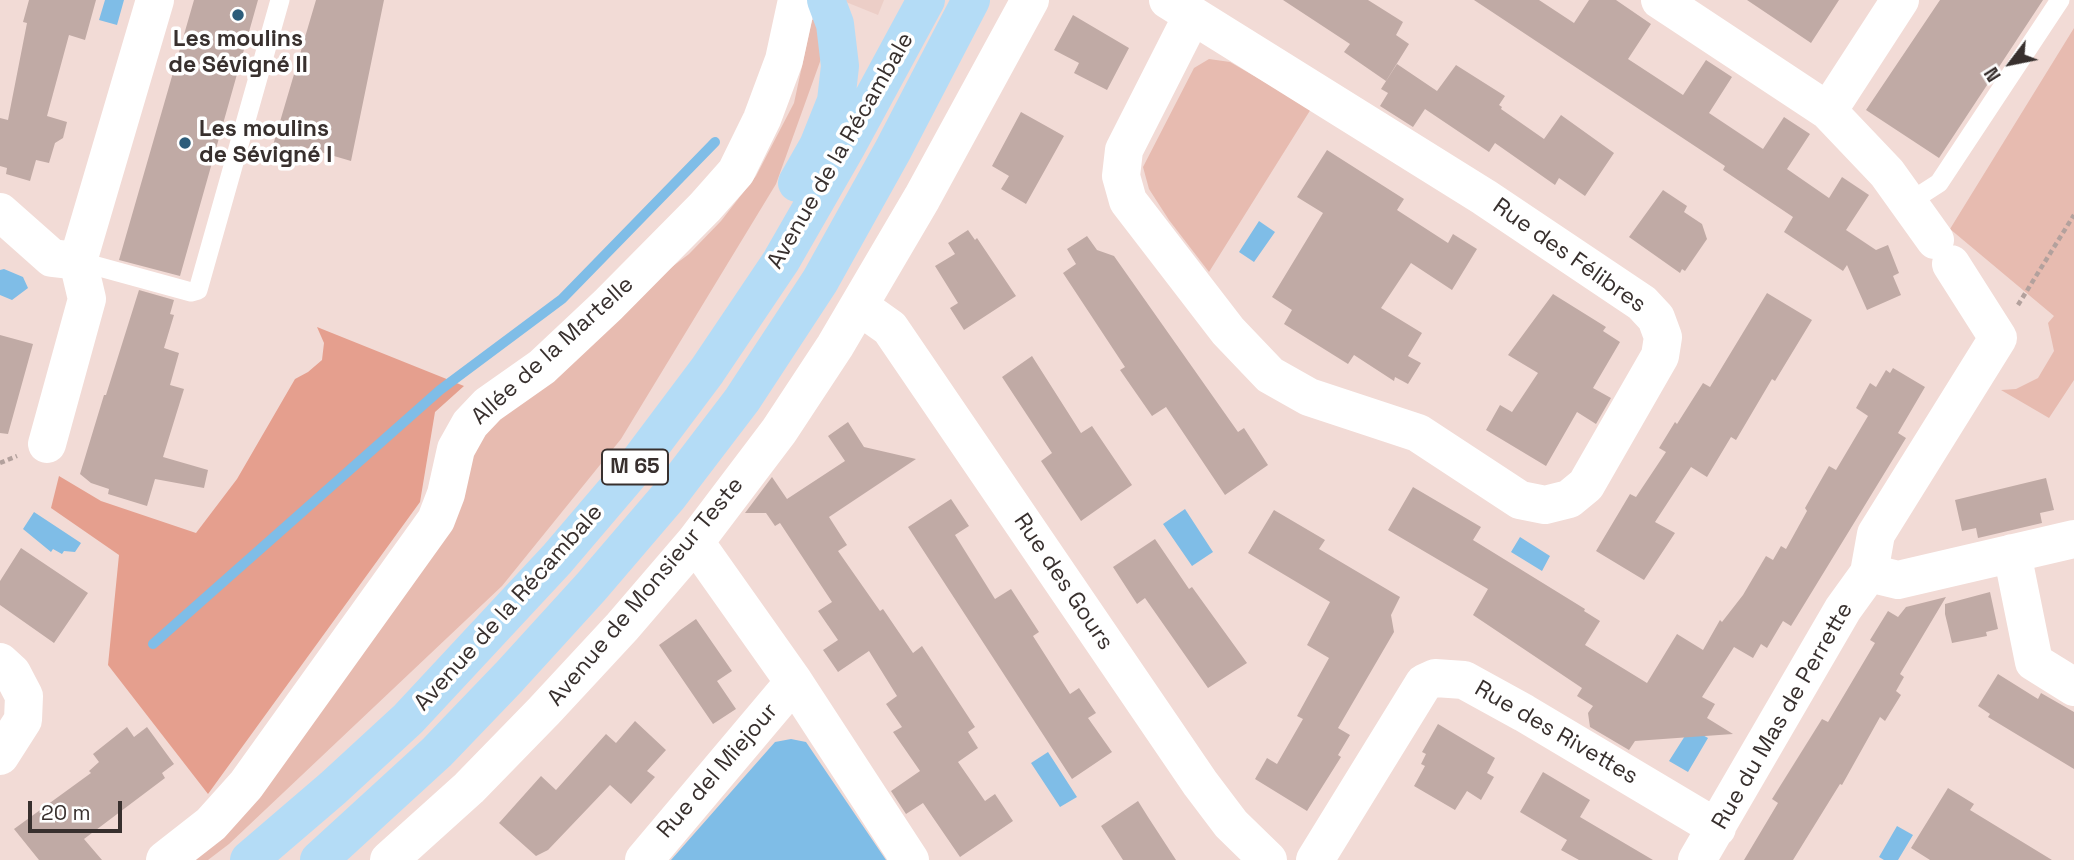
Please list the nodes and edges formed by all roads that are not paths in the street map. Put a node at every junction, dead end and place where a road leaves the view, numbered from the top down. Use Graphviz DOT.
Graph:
graph roads {
  1 [pos="155,0"];
  2 [pos="280,0"];
  3 [pos="797,0"];
  4 [pos="826,0"];
  5 [pos="926,0"];
  6 [pos="971,0"];
  7 [pos="1030,0"];
  8 [pos="1660,0"];
  9 [pos="1900,0"];
  10 [pos="2060,0"];
  11 [pos="1180,8"];
  12 [pos="1828,111"];
  13 [pos="1908,203"];
  14 [pos="0,212"];
  15 [pos="78,261"];
  16 [pos="859,306"];
  17 [pos="707,371"];
  18 [pos="47,444"];
  19 [pos="2074,539"];
  20 [pos="695,542"];
  21 [pos="2012,553"];
  22 [pos="1869,573"];
  23 [pos="0,662"];
  24 [pos="794,682"];
  25 [pos="2074,687"];
  26 [pos="0,756"];
  27 [pos="1717,828"];
  28 [pos="165,860"];
  29 [pos="249,860"];
  30 [pos="319,860"];
  31 [pos="389,860"];
  32 [pos="644,860"];
  33 [pos="910,860"];
  34 [pos="1268,860"];
  35 [pos="1315,860"];
  36 [pos="1698,860"];
  1 -- 15 [label="street"];
  2 -- 15 [label="lane"];
  3 -- 28 [label="street, Allée de la Martelle"];
  4 -- 17 [label="main road"];
  5 -- 17 [label="main road, Avenue de la Récambale / M 65"];
  6 -- 30 [label="main road, Avenue de la Récambale / M 65"];
  7 -- 16 [label="street, Avenue de Monsieur Teste"];
  8 -- 12 [label="street"];
  9 -- 12 [label="street"];
  10 -- 13 [label="lane"];
  11 -- 11 [label="street, Rue des Félibres"];
  12 -- 13 [label="street"];
  13 -- 22 [label="street, Rue du Mas de Perrette"];
  14 -- 15 [label="street"];
  15 -- 18 [label="street"];
  16 -- 20 [label="street, Avenue de Monsieur Teste"];
  16 -- 34 [label="street, Rue des Gours"];
  17 -- 29 [label="main road, Avenue de la Récambale / M 65"];
  19 -- 21 [label="street"];
  20 -- 24 [label="street, Rue del Miejour"];
  20 -- 31 [label="street, Avenue de Monsieur Teste"];
  21 -- 22 [label="street"];
  21 -- 25 [label="street"];
  22 -- 27 [label="street, Rue du Mas de Perrette"];
  23 -- 26 [label="street"];
  24 -- 32 [label="street, Rue del Miejour"];
  24 -- 33 [label="street, Rue del Miejour"];
  27 -- 35 [label="street, Rue des Rivettes"];
  27 -- 36 [label="street, Rue du Mas de Perrette"];
}
